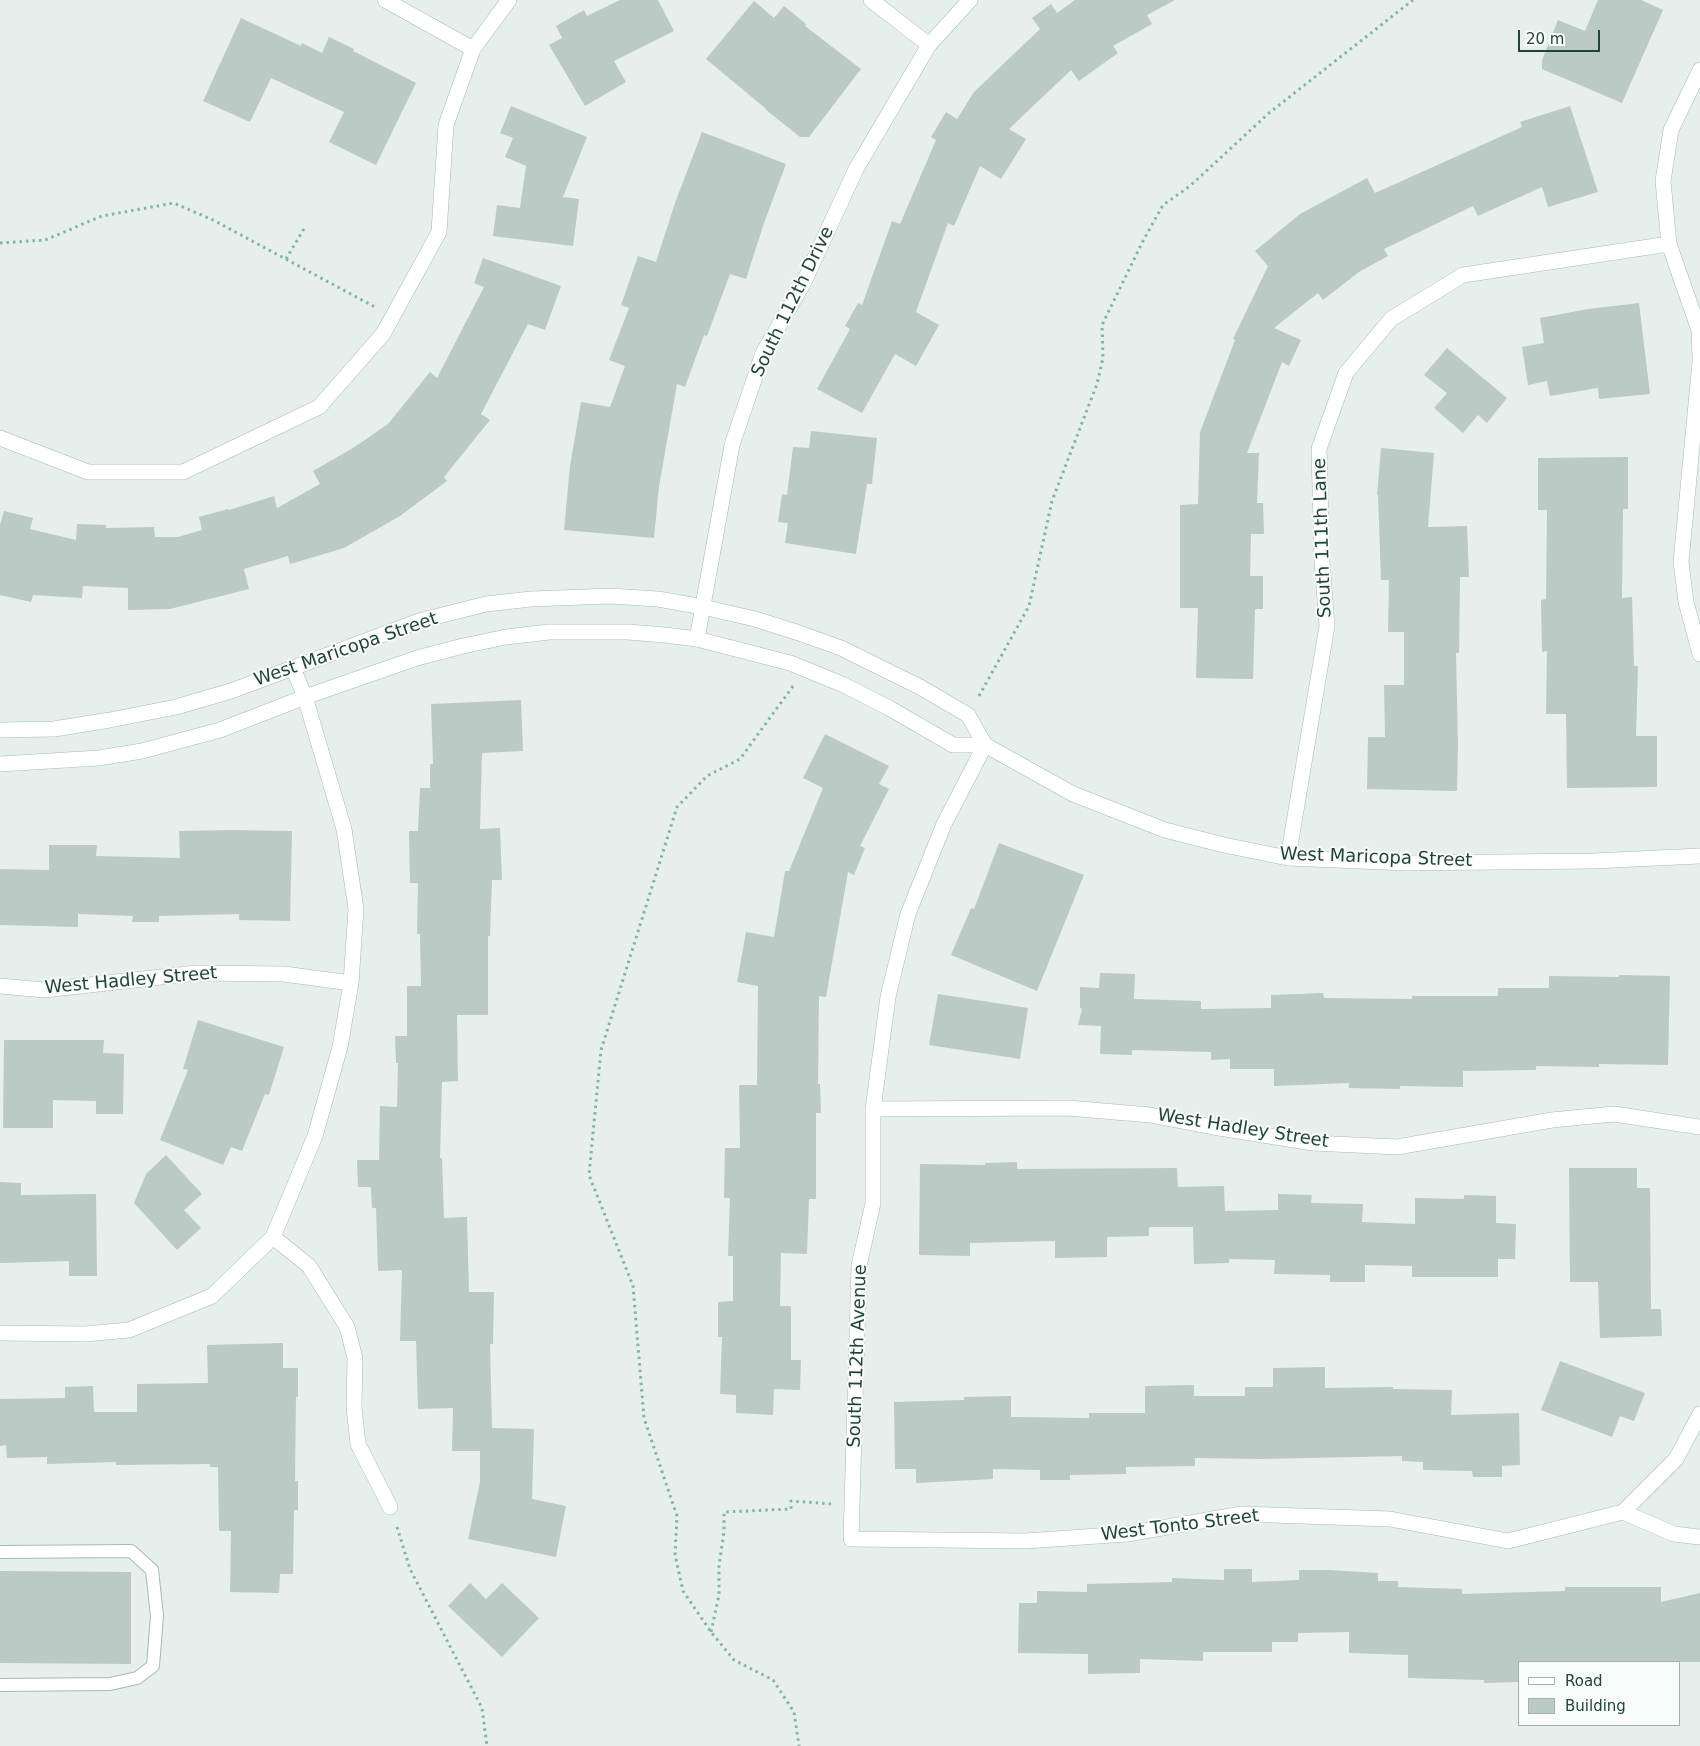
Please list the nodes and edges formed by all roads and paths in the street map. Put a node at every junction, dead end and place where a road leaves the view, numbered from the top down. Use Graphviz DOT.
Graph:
graph roads {
  1 [pos="385,0"];
  2 [pos="509,0"];
  3 [pos="871,0"];
  4 [pos="970,0"];
  5 [pos="1413,0"];
  6 [pos="930,45"];
  7 [pos="473,50"];
  8 [pos="1700,70"];
  9 [pos="305,227"];
  10 [pos="0,243"];
  11 [pos="1669,244"];
  12 [pos="286,259"];
  13 [pos="392,318"];
  14 [pos="1700,360"];
  15 [pos="0,438"];
  16 [pos="703,607"];
  17 [pos="697,639"];
  18 [pos="1700,654"];
  19 [pos="294,668"];
  20 [pos="805,669"];
  21 [pos="305,697"];
  22 [pos="968,714"];
  23 [pos="0,730"];
  24 [pos="985,745"];
  25 [pos="0,764"];
  26 [pos="1700,856"];
  27 [pos="1288,858"];
  28 [pos="351,983"];
  29 [pos="0,986"];
  30 [pos="873,1109"];
  31 [pos="1700,1127"];
  32 [pos="273,1237"];
  33 [pos="0,1334"];
  34 [pos="1700,1414"];
  35 [pos="853,1506"];
  36 [pos="390,1507"];
  37 [pos="1623,1512"];
  38 [pos="1700,1537"];
  39 [pos="852,1539"];
  40 [pos="0,1552"];
  41 [pos="712,1632"];
  42 [pos="0,1685"];
  43 [pos="487,1746"];
  44 [pos="799,1746"];
  1 -- 7 [label="street"];
  2 -- 7 [label="street"];
  3 -- 6 [label="street"];
  4 -- 6 [label="street, South 112th Drive"];
  5 -- 22 [label="path"];
  6 -- 16 [label="street, South 112th Drive"];
  7 -- 13 [label="street"];
  8 -- 11 [label="street"];
  9 -- 12 [label="path"];
  10 -- 12 [label="path"];
  11 -- 14 [label="street"];
  11 -- 27 [label="street, South 111th Lane"];
  12 -- 13 [label="path"];
  13 -- 15 [label="street"];
  14 -- 18 [label="street"];
  16 -- 17 [label="street, South 112th Drive"];
  16 -- 19 [label="street, West Maricopa Street"];
  16 -- 22 [label="street, West Maricopa Street"];
  17 -- 20 [label="street, West Maricopa Street"];
  17 -- 21 [label="street, West Maricopa Street"];
  19 -- 21 [label="street"];
  19 -- 23 [label="street, West Maricopa Street"];
  20 -- 24 [label="street, West Maricopa Street"];
  20 -- 41 [label="path"];
  21 -- 25 [label="street, West Maricopa Street"];
  21 -- 28 [label="street"];
  22 -- 24 [label="street"];
  24 -- 27 [label="street, West Maricopa Street"];
  24 -- 30 [label="street, South 112th Avenue"];
  26 -- 27 [label="street, West Maricopa Street"];
  28 -- 29 [label="street, West Hadley Street"];
  28 -- 32 [label="street"];
  30 -- 31 [label="street, West Hadley Street"];
  30 -- 35 [label="street, South 112th Avenue"];
  32 -- 33 [label="street"];
  32 -- 36 [label="street"];
  34 -- 37 [label="street"];
  35 -- 39 [label="street, South 112th Avenue"];
  35 -- 41 [label="path"];
  36 -- 43 [label="path"];
  37 -- 38 [label="street"];
  37 -- 39 [label="street, West Tonto Street"];
  40 -- 42 [label="lane"];
  41 -- 44 [label="path"];
}
